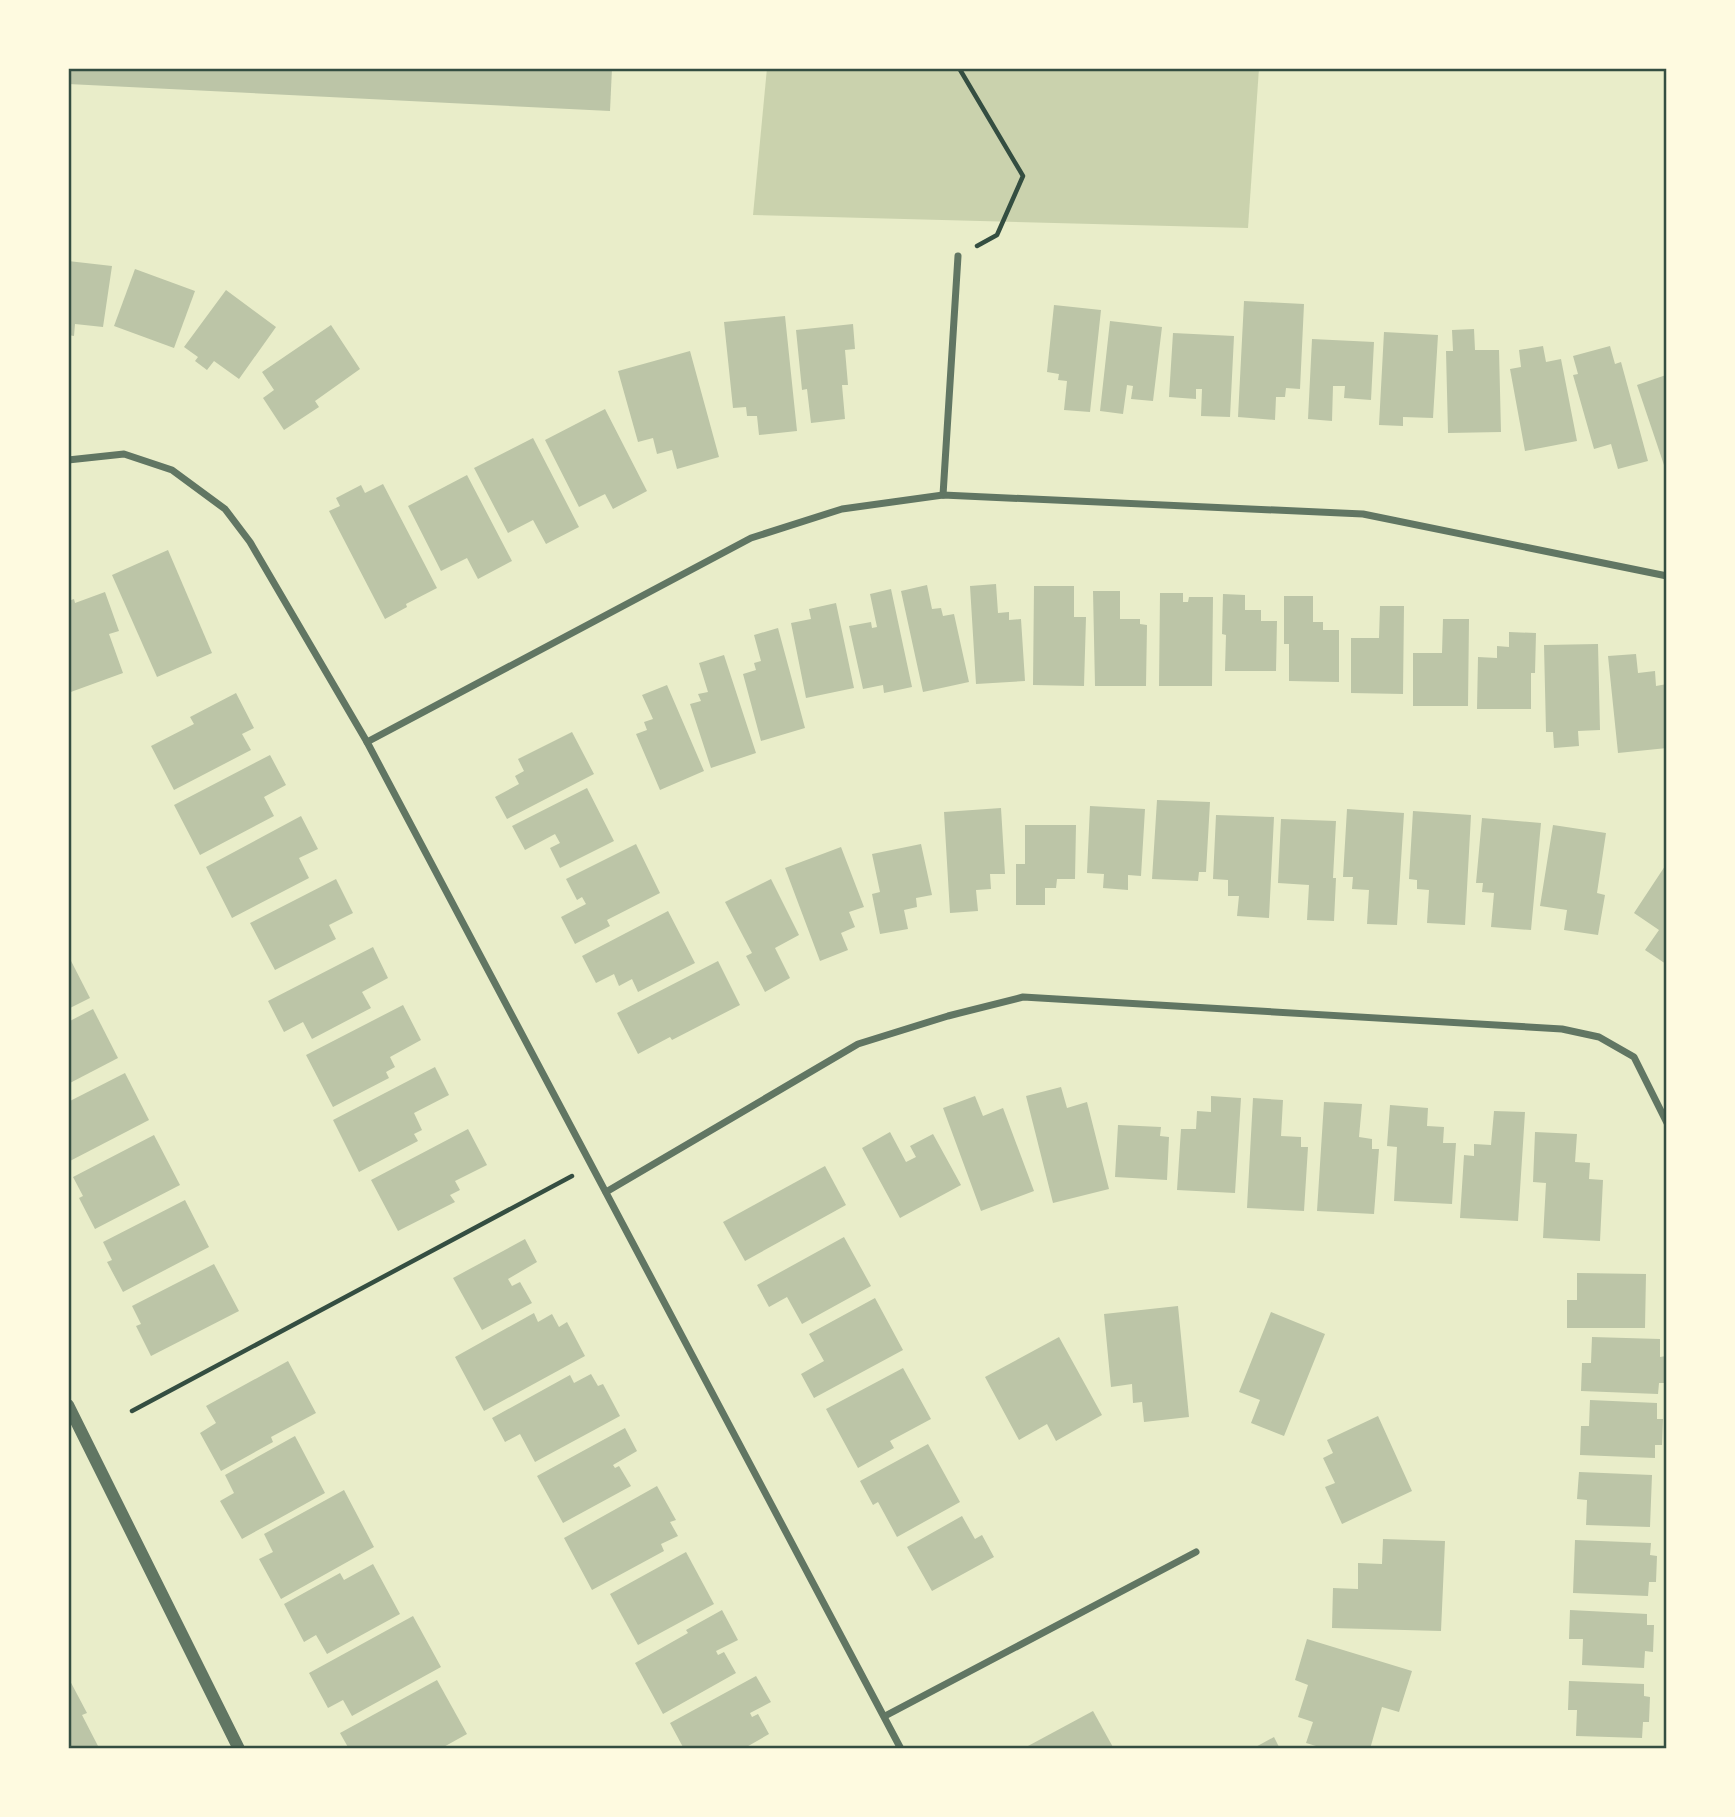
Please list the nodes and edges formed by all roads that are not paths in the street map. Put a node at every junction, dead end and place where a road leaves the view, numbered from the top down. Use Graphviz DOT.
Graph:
graph roads {
  1 [pos="958,256"];
  2 [pos="68,460"];
  3 [pos="943,495"];
  4 [pos="1667,576"];
  5 [pos="367,742"];
  6 [pos="1667,1123"];
  7 [pos="606,1192"];
  8 [pos="68,1405"];
  9 [pos="1196,1552"];
  10 [pos="885,1716"];
  11 [pos="239,1749"];
  12 [pos="901,1749"];
  1 -- 3 [label="street"];
  2 -- 5 [label="street"];
  3 -- 4 [label="street"];
  3 -- 5 [label="street"];
  5 -- 7 [label="street"];
  6 -- 7 [label="street"];
  7 -- 10 [label="street"];
  8 -- 11 [label="street"];
  9 -- 10 [label="street"];
  10 -- 12 [label="street"];
}
